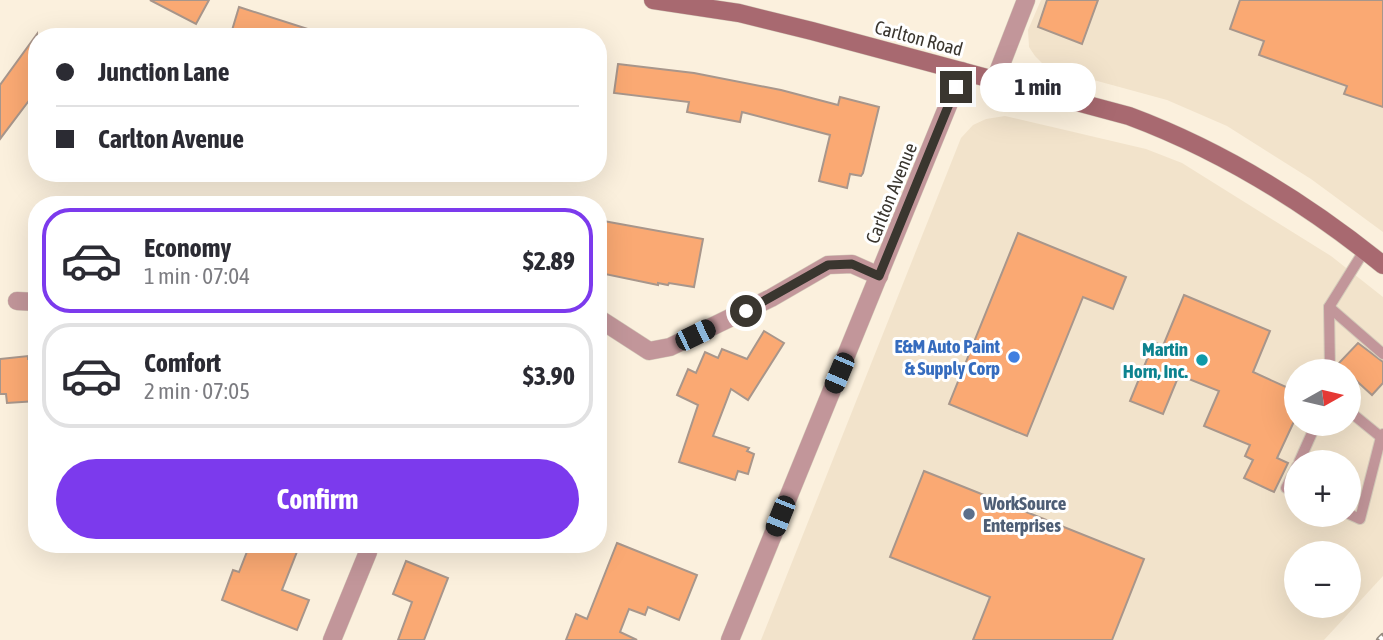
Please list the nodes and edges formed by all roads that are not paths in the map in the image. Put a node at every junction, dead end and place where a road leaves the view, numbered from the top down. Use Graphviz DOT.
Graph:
graph roads {
  1 [pos="653,0"];
  2 [pos="1026,0"];
  3 [pos="962,71"];
  4 [pos="995,80"];
  5 [pos="1364,251"];
  6 [pos="1383,265"];
  7 [pos="879,276"];
  8 [pos="17,301"];
  9 [pos="28,302"];
  10 [pos="1329,307"];
  11 [pos="607,324"];
  12 [pos="1383,354"];
  13 [pos="1330,359"];
  14 [pos="1362,421"];
  15 [pos="1382,436"];
  16 [pos="1361,515"];
  17 [pos="368,553"];
  18 [pos="332,640"];
  19 [pos="730,640"];
  1 -- 3 [label="main road, Carlton Road"];
  2 -- 4 [label="street"];
  3 -- 4 [label="main road, Carlton Road"];
  3 -- 7 [label="street, Carlton Avenue"];
  4 -- 5 [label="main road, Carlton Road"];
  5 -- 6 [label="main road, Carlton Road"];
  5 -- 10 [label="lane"];
  7 -- 11 [label="street"];
  7 -- 19 [label="street, Carlton Avenue"];
  8 -- 9 [label="street"];
  10 -- 12 [label="lane"];
  10 -- 13 [label="lane"];
  14 -- 15 [label="lane"];
  15 -- 16 [label="lane"];
  17 -- 18 [label="street"];
}
